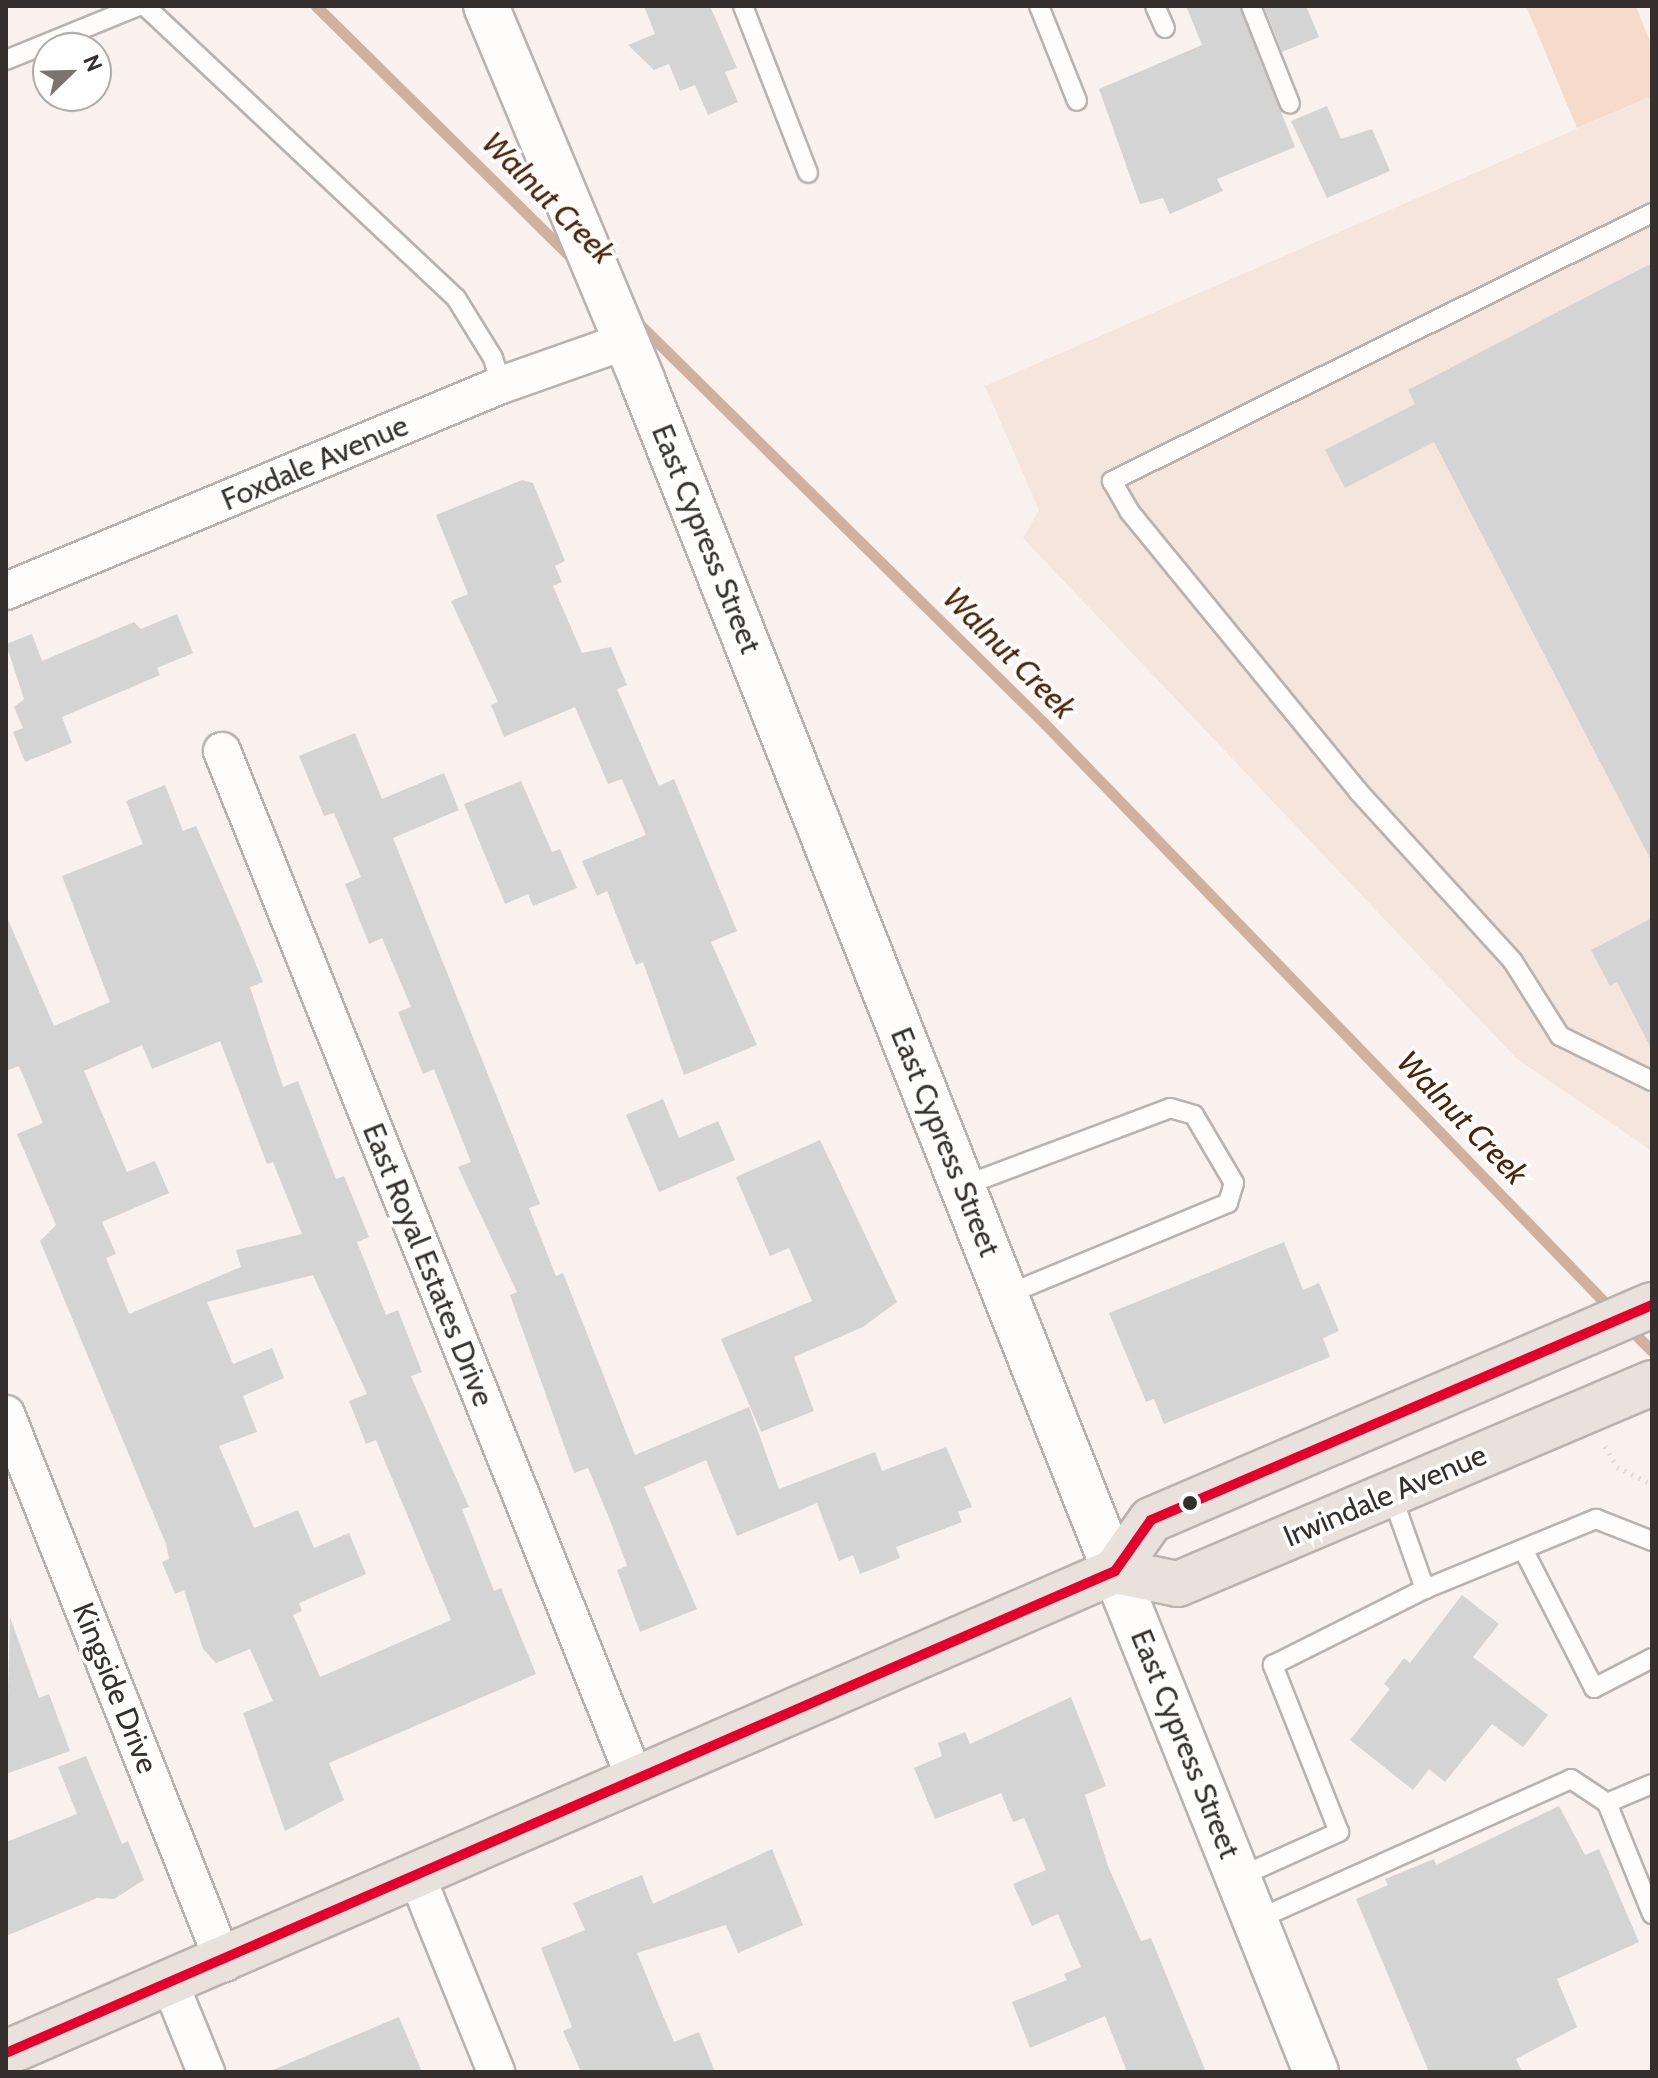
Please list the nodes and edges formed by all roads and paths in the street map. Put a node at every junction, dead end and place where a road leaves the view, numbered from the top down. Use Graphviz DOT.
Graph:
graph roads {
  1 [pos="138,6"];
  2 [pos="145,6"];
  3 [pos="486,6"];
  4 [pos="743,6"];
  5 [pos="1039,6"];
  6 [pos="1155,6"];
  7 [pos="1251,6"];
  8 [pos="102,13"];
  9 [pos="1165,28"];
  10 [pos="6,60"];
  11 [pos="1077,101"];
  12 [pos="1290,104"];
  13 [pos="808,173"];
  14 [pos="1652,213"];
  15 [pos="622,342"];
  16 [pos="501,385"];
  17 [pos="6,591"];
  18 [pos="222,751"];
  19 [pos="1652,1081"];
  20 [pos="963,1186"];
  21 [pos="1006,1295"];
  22 [pos="1652,1305"];
  23 [pos="1623,1395"];
  24 [pos="6,1414"];
  25 [pos="1652,1484"];
  26 [pos="1391,1493"];
  27 [pos="1652,1541"];
  28 [pos="1524,1551"];
  29 [pos="1115,1571"];
  30 [pos="1425,1589"];
  31 [pos="1652,1658"];
  32 [pos="635,1779"];
  33 [pos="1652,1784"];
  34 [pos="1607,1803"];
  35 [pos="417,1877"];
  36 [pos="1239,1877"];
  37 [pos="1652,1914"];
  38 [pos="1256,1920"];
  39 [pos="224,1963"];
  40 [pos="171,1986"];
  41 [pos="6,2053"];
  42 [pos="206,2072"];
  43 [pos="496,2072"];
  44 [pos="1316,2072"];
  1 -- 8 [label="lane"];
  2 -- 16 [label="lane"];
  3 -- 15 [label="street, East Cypress Street"];
  4 -- 13 [label="lane"];
  5 -- 11 [label="lane"];
  6 -- 9 [label="lane"];
  7 -- 12 [label="lane"];
  8 -- 10 [label="lane"];
  14 -- 19 [label="lane"];
  15 -- 16 [label="street, Foxdale Avenue"];
  15 -- 20 [label="street, East Cypress Street"];
  16 -- 17 [label="street, Foxdale Avenue"];
  18 -- 32 [label="street, East Royal Estates Drive"];
  20 -- 21 [label="street, East Cypress Street"];
  20 -- 21 [label="lane"];
  21 -- 29 [label="street, East Cypress Street"];
  22 -- 29 [label="main road"];
  23 -- 25 [label="path"];
  23 -- 26 [label="main road, Irwindale Avenue"];
  24 -- 39 [label="street, Kingside Drive"];
  26 -- 29 [label="main road, Irwindale Avenue"];
  26 -- 30 [label="lane"];
  27 -- 28 [label="lane"];
  28 -- 30 [label="lane"];
  28 -- 31 [label="lane"];
  29 -- 32 [label="main road"];
  29 -- 36 [label="street, East Cypress Street"];
  30 -- 36 [label="lane"];
  32 -- 35 [label="main road"];
  33 -- 34 [label="lane"];
  34 -- 37 [label="lane"];
  34 -- 38 [label="lane"];
  35 -- 39 [label="main road"];
  35 -- 43 [label="street"];
  36 -- 38 [label="street, East Cypress Street"];
  38 -- 44 [label="street, East Cypress Street"];
  39 -- 40 [label="main road"];
  40 -- 41 [label="main road"];
  40 -- 42 [label="street"];
}
